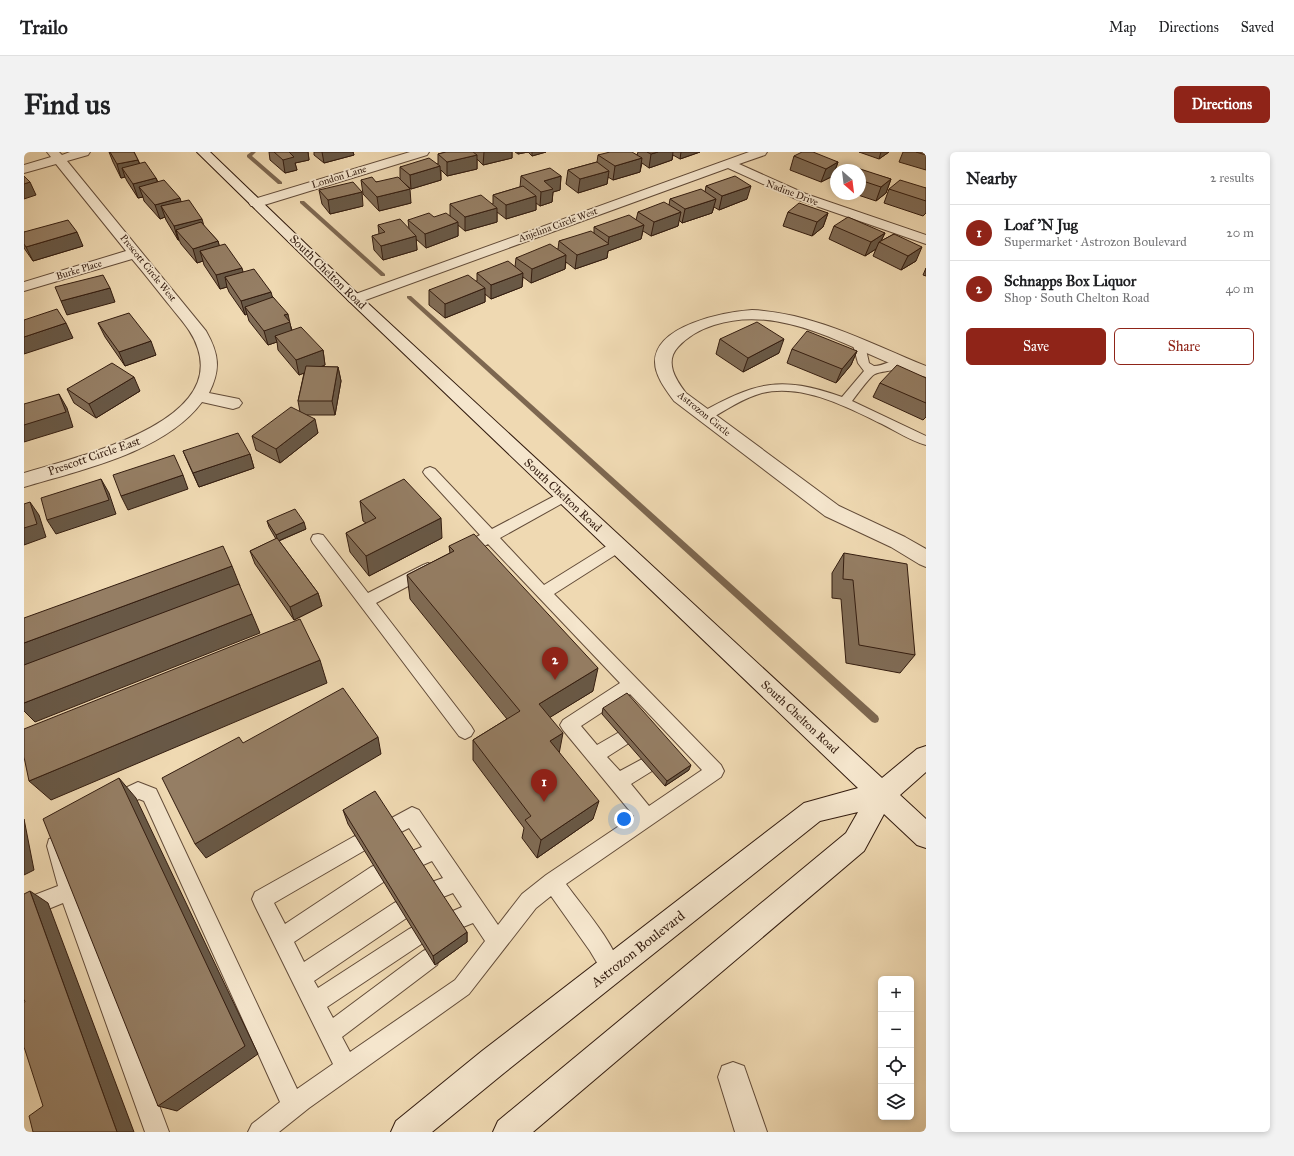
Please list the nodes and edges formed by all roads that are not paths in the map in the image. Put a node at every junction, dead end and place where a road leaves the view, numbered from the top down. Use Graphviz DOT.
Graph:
graph roads {
  1 [pos="84,152"];
  2 [pos="203,152"];
  3 [pos="423,152"];
  4 [pos="762,152"];
  5 [pos="56,155"];
  6 [pos="729,164"];
  7 [pos="24,169"];
  8 [pos="256,202"];
  9 [pos="926,240"];
  10 [pos="135,253"];
  11 [pos="24,287"];
  12 [pos="355,299"];
  13 [pos="859,345"];
  14 [pos="901,362"];
  15 [pos="871,370"];
  16 [pos="926,372"];
  17 [pos="198,396"];
  18 [pos="233,402"];
  19 [pos="844,402"];
  20 [pos="705,416"];
  21 [pos="926,441"];
  22 [pos="430,472"];
  23 [pos="24,480"];
  24 [pos="565,496"];
  25 [pos="491,537"];
  26 [pos="318,539"];
  27 [pos="618,546"];
  28 [pos="926,559"];
  29 [pos="543,593"];
  30 [pos="366,601"];
  31 [pos="632,684"];
  32 [pos="465,731"];
  33 [pos="623,738"];
  34 [pos="686,740"];
  35 [pos="671,750"];
  36 [pos="595,756"];
  37 [pos="926,757"];
  38 [pos="646,765"];
  39 [pos="618,782"];
  40 [pos="882,794"];
  41 [pos="99,809"];
  42 [pos="647,817"];
  43 [pos="393,827"];
  44 [pos="62,830"];
  45 [pos="926,836"];
  46 [pos="360,844"];
  47 [pos="435,850"];
  48 [pos="414,860"];
  49 [pos="378,874"];
  50 [pos="457,882"];
  51 [pos="553,882"];
  52 [pos="70,891"];
  53 [pos="433,891"];
  54 [pos="24,910"];
  55 [pos="401,910"];
  56 [pos="477,911"];
  57 [pos="453,921"];
  58 [pos="416,936"];
  59 [pos="282,938"];
  60 [pos="497,941"];
  61 [pos="430,958"];
  62 [pos="612,969"];
  63 [pos="301,977"];
  64 [pos="314,1003"];
  65 [pos="329,1034"];
  66 [pos="346,1068"];
  67 [pos="732,1077"];
  68 [pos="293,1105"];
  69 [pos="157,1132"];
  70 [pos="260,1132"];
  71 [pos="407,1132"];
  72 [pos="508,1132"];
  73 [pos="751,1132"];
  1 -- 5 [label="street"];
  2 -- 8 [label="street, South Chelton Road"];
  3 -- 8 [label="street, London Lane"];
  4 -- 6 [label="street, Anjelina Circle West"];
  5 -- 7 [label="street"];
  5 -- 10 [label="street, Prescott Circle West"];
  6 -- 9 [label="street, Nadine Drive"];
  6 -- 12 [label="street, Anjelina Circle West"];
  8 -- 12 [label="street, South Chelton Road"];
  10 -- 11 [label="street, Burke Place"];
  10 -- 17 [label="street, Prescott Circle West"];
  12 -- 24 [label="street, South Chelton Road"];
  13 -- 14 [label="street, Astrozon Circle"];
  13 -- 15 [label="lane"];
  13 -- 20 [label="street, Astrozon Circle"];
  14 -- 15 [label="lane"];
  14 -- 16 [label="street, Astrozon Circle"];
  15 -- 19 [label="lane"];
  17 -- 18 [label="street"];
  17 -- 23 [label="street, Prescott Circle East"];
  19 -- 20 [label="lane"];
  19 -- 21 [label="lane"];
  20 -- 28 [label="street, Astrozon Circle"];
  22 -- 25 [label="lane"];
  24 -- 25 [label="lane"];
  24 -- 27 [label="street, South Chelton Road"];
  25 -- 29 [label="lane"];
  25 -- 30 [label="lane"];
  26 -- 30 [label="lane"];
  27 -- 29 [label="lane"];
  27 -- 40 [label="street, South Chelton Road"];
  29 -- 31 [label="lane"];
  30 -- 32 [label="lane"];
  31 -- 34 [label="lane"];
  31 -- 36 [label="lane"];
  33 -- 36 [label="lane"];
  34 -- 35 [label="lane"];
  34 -- 42 [label="lane"];
  36 -- 39 [label="lane"];
  37 -- 40 [label="street, Astrozon Boulevard"];
  38 -- 39 [label="lane"];
  39 -- 42 [label="lane"];
  40 -- 45 [label="street, South Chelton Road"];
  40 -- 62 [label="street, Astrozon Boulevard"];
  40 -- 72 [label="street, Astrozon Boulevard"];
  41 -- 68 [label="lane"];
  42 -- 51 [label="lane"];
  43 -- 47 [label="lane"];
  44 -- 52 [label="lane"];
  46 -- 59 [label="lane"];
  47 -- 48 [label="lane"];
  47 -- 50 [label="lane"];
  49 -- 59 [label="lane"];
  50 -- 53 [label="lane"];
  50 -- 56 [label="lane"];
  51 -- 60 [label="lane"];
  51 -- 62 [label="lane"];
  52 -- 54 [label="lane"];
  52 -- 69 [label="lane"];
  55 -- 63 [label="lane"];
  56 -- 57 [label="lane"];
  56 -- 60 [label="lane"];
  58 -- 64 [label="lane"];
  59 -- 63 [label="lane"];
  60 -- 66 [label="lane"];
  61 -- 65 [label="lane"];
  62 -- 71 [label="street, Astrozon Boulevard"];
  63 -- 64 [label="lane"];
  64 -- 65 [label="lane"];
  65 -- 66 [label="lane"];
  66 -- 68 [label="lane"];
  67 -- 73 [label="street"];
  68 -- 70 [label="lane"];
}
